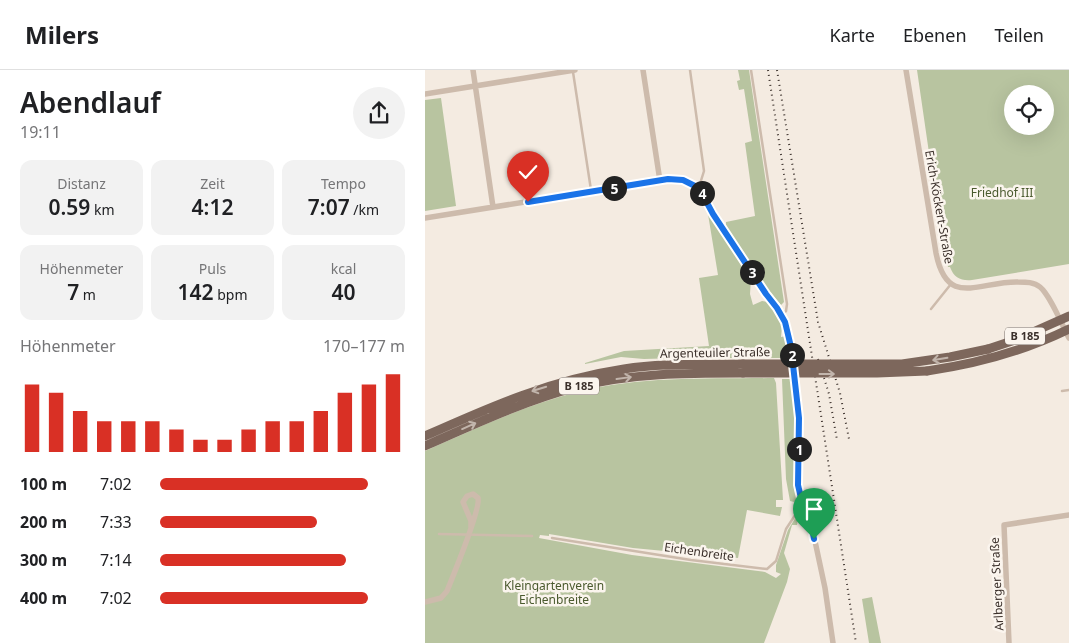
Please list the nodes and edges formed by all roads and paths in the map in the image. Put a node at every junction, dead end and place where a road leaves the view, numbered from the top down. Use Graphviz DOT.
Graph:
graph roads {
  1 [pos="473,70"];
  2 [pos="574,70"];
  3 [pos="643,70"];
  4 [pos="689,70"];
  5 [pos="751,70"];
  6 [pos="907,70"];
  7 [pos="475,86"];
  8 [pos="425,94"];
  9 [pos="660,180"];
  10 [pos="699,188"];
  11 [pos="591,191"];
  12 [pos="493,207"];
  13 [pos="425,218"];
  14 [pos="951,284"];
  15 [pos="931,309"];
  16 [pos="781,315"];
  17 [pos="1069,316"];
  18 [pos="1060,320"];
  19 [pos="1068,332"];
  20 [pos="743,369"];
  21 [pos="1069,390"];
  22 [pos="1062,391"];
  23 [pos="425,436"];
  24 [pos="425,446"];
  25 [pos="803,502"];
  26 [pos="1069,515"];
  27 [pos="471,527"];
  28 [pos="439,534"];
  29 [pos="468,535"];
  30 [pos="532,536"];
  31 [pos="552,538"];
  32 [pos="425,602"];
  33 [pos="833,643"];
  34 [pos="1009,643"];
  1 -- 7 [label="street"];
  2 -- 7 [label="street"];
  2 -- 11 [label="lane"];
  3 -- 9 [label="street"];
  4 -- 10 [label="lane"];
  5 -- 16 [label="lane"];
  6 -- 14 [label="street, Erich-Köckert-Straße"];
  7 -- 8 [label="street"];
  7 -- 12 [label="street"];
  9 -- 10 [label="street"];
  9 -- 11 [label="street"];
  10 -- 16 [label="street"];
  11 -- 12 [label="street"];
  12 -- 13 [label="street"];
  14 -- 15 [label="lane"];
  14 -- 18 [label="street"];
  16 -- 25 [label="street"];
  17 -- 18 [label="main road, Argenteuiler Straße / B 185"];
  18 -- 19 [label="street"];
  18 -- 20 [label="main road, Argenteuiler Straße / B 185, one-way, bridge"];
  20 -- 19 [label="main road, Argenteuiler Straße / B 185, one-way, bridge"];
  20 -- 23 [label="main road, Argenteuiler Straße / B 185, one-way"];
  24 -- 20 [label="main road, Argenteuiler Straße / B 185, one-way"];
  21 -- 22 [label="lane"];
  25 -- 31 [label="lane, Eichenbreite"];
  25 -- 33 [label="street"];
  26 -- 34 [label="street, Arlberger Straße"];
  27 -- 27 [label="street"];
  27 -- 29 [label="street"];
  28 -- 29 [label="lane"];
  29 -- 30 [label="lane"];
  29 -- 32 [label="street"];
}
